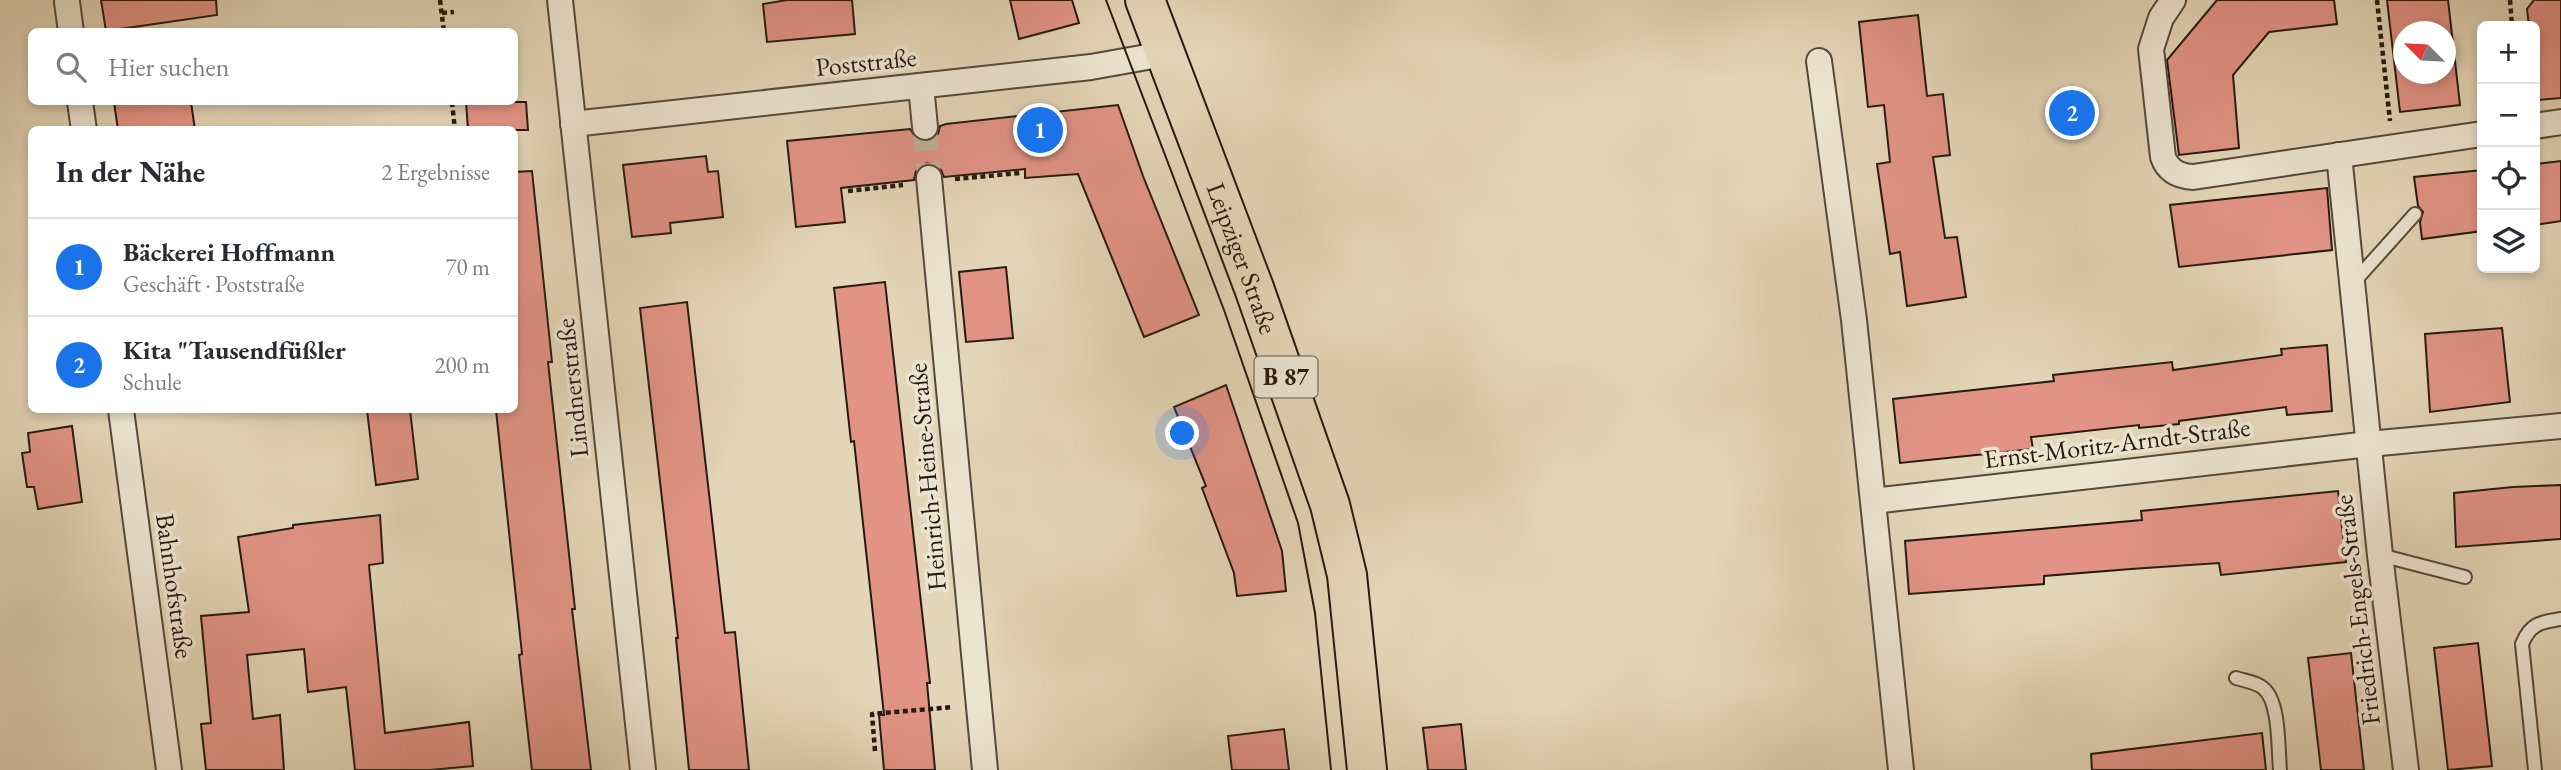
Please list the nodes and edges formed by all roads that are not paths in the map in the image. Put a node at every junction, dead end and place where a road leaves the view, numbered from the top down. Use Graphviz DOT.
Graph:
graph roads {
  1 [pos="560,0"];
  2 [pos="1145,0"];
  3 [pos="2173,0"];
  4 [pos="67,2"];
  5 [pos="70,28"];
  6 [pos="1164,54"];
  7 [pos="1819,61"];
  8 [pos="921,86"];
  9 [pos="80,105"];
  10 [pos="2561,122"];
  11 [pos="573,124"];
  12 [pos="2540,125"];
  13 [pos="83,126"];
  14 [pos="925,127"];
  15 [pos="2477,135"];
  16 [pos="2339,155"];
  17 [pos="936,179"];
  18 [pos="2414,214"];
  19 [pos="2352,284"];
  20 [pos="121,413"];
  21 [pos="2561,426"];
  22 [pos="2368,444"];
  23 [pos="1873,501"];
  24 [pos="2380,555"];
  25 [pos="2465,577"];
  26 [pos="2561,619"];
  27 [pos="2236,678"];
  28 [pos="169,770"];
  29 [pos="643,770"];
  30 [pos="985,770"];
  31 [pos="1367,770"];
  32 [pos="1901,770"];
  33 [pos="2280,770"];
  34 [pos="2406,770"];
  35 [pos="2535,770"];
  1 -- 11 [label="street, Lindnerstraße"];
  2 -- 6 [label="main road, Leipziger Straße / B 87"];
  3 -- 16 [label="street"];
  4 -- 5 [label="street"];
  6 -- 8 [label="street, Poststraße"];
  6 -- 31 [label="main road, Leipziger Straße / B 87"];
  7 -- 23 [label="street"];
  8 -- 11 [label="street, Poststraße"];
  8 -- 14 [label="street"];
  9 -- 13 [label="street"];
  10 -- 12 [label="street"];
  11 -- 29 [label="street, Lindnerstraße"];
  15 -- 16 [label="street"];
  16 -- 19 [label="street"];
  17 -- 30 [label="street, Heinrich-Heine-Straße"];
  18 -- 19 [label="lane"];
  19 -- 22 [label="street"];
  20 -- 28 [label="street, Bahnhofstraße"];
  21 -- 22 [label="street, Ernst-Moritz-Arndt-Straße"];
  22 -- 23 [label="street, Ernst-Moritz-Arndt-Straße"];
  22 -- 24 [label="street, Friedrich-Engels-Straße"];
  23 -- 32 [label="street"];
  24 -- 25 [label="lane"];
  24 -- 34 [label="street, Friedrich-Engels-Straße"];
  26 -- 35 [label="lane"];
  27 -- 33 [label="lane"];
}
